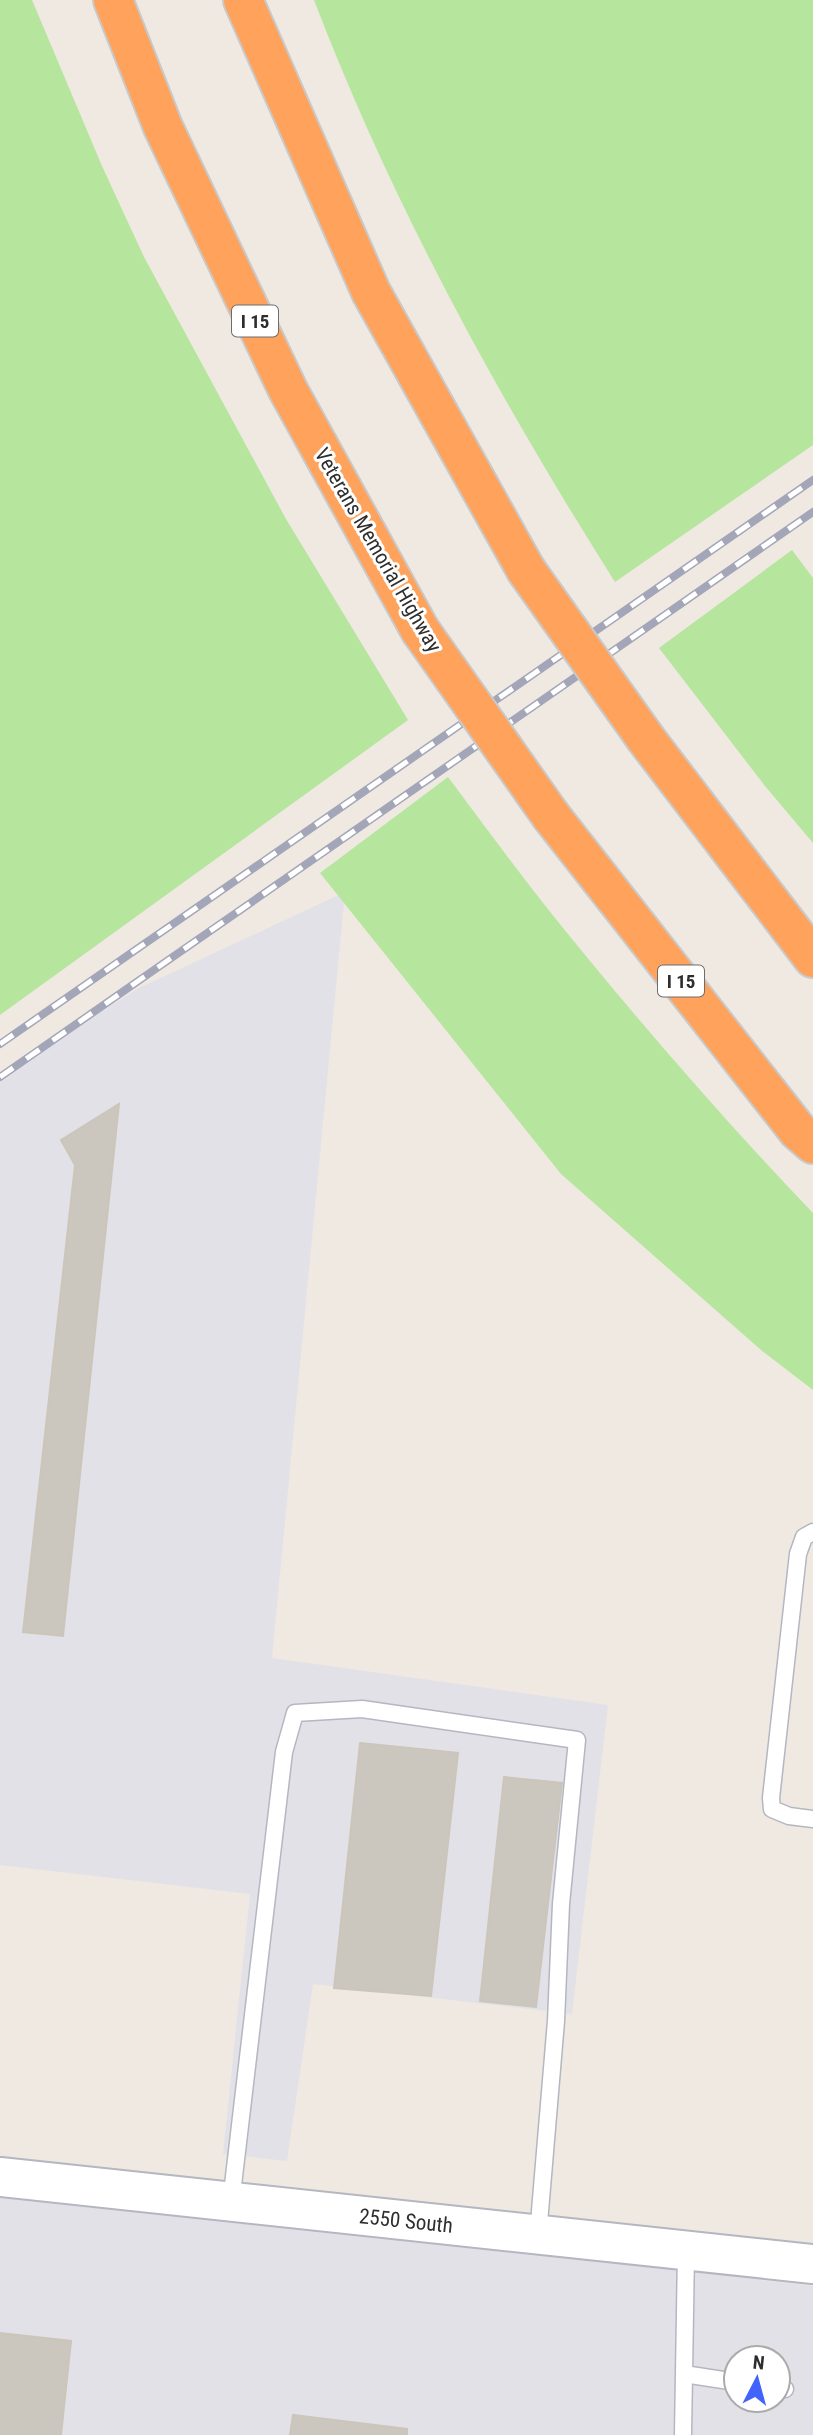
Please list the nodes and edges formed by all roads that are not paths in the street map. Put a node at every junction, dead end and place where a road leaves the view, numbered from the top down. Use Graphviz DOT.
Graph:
graph roads {
  1 [pos="113,0"];
  2 [pos="243,0"];
  3 [pos="813,958"];
  4 [pos="813,1144"];
  5 [pos="813,1532"];
  6 [pos="813,1819"];
  7 [pos="0,2177"];
  8 [pos="232,2202"];
  9 [pos="538,2235"];
  10 [pos="686,2251"];
  11 [pos="813,2264"];
  12 [pos="684,2374"];
  13 [pos="722,2380"];
  14 [pos="683,2435"];
  1 -- 4 [label="highway, Veterans Memorial Highway / I 15, bridge"];
  2 -- 3 [label="highway, bridge"];
  5 -- 6 [label="lane"];
  7 -- 8 [label="main road, 2550 South"];
  8 -- 9 [label="main road, 2550 South"];
  8 -- 9 [label="lane"];
  9 -- 10 [label="main road, 2550 South"];
  10 -- 11 [label="main road, 2550 South"];
  10 -- 12 [label="lane"];
  12 -- 13 [label="lane"];
  12 -- 14 [label="lane"];
}
